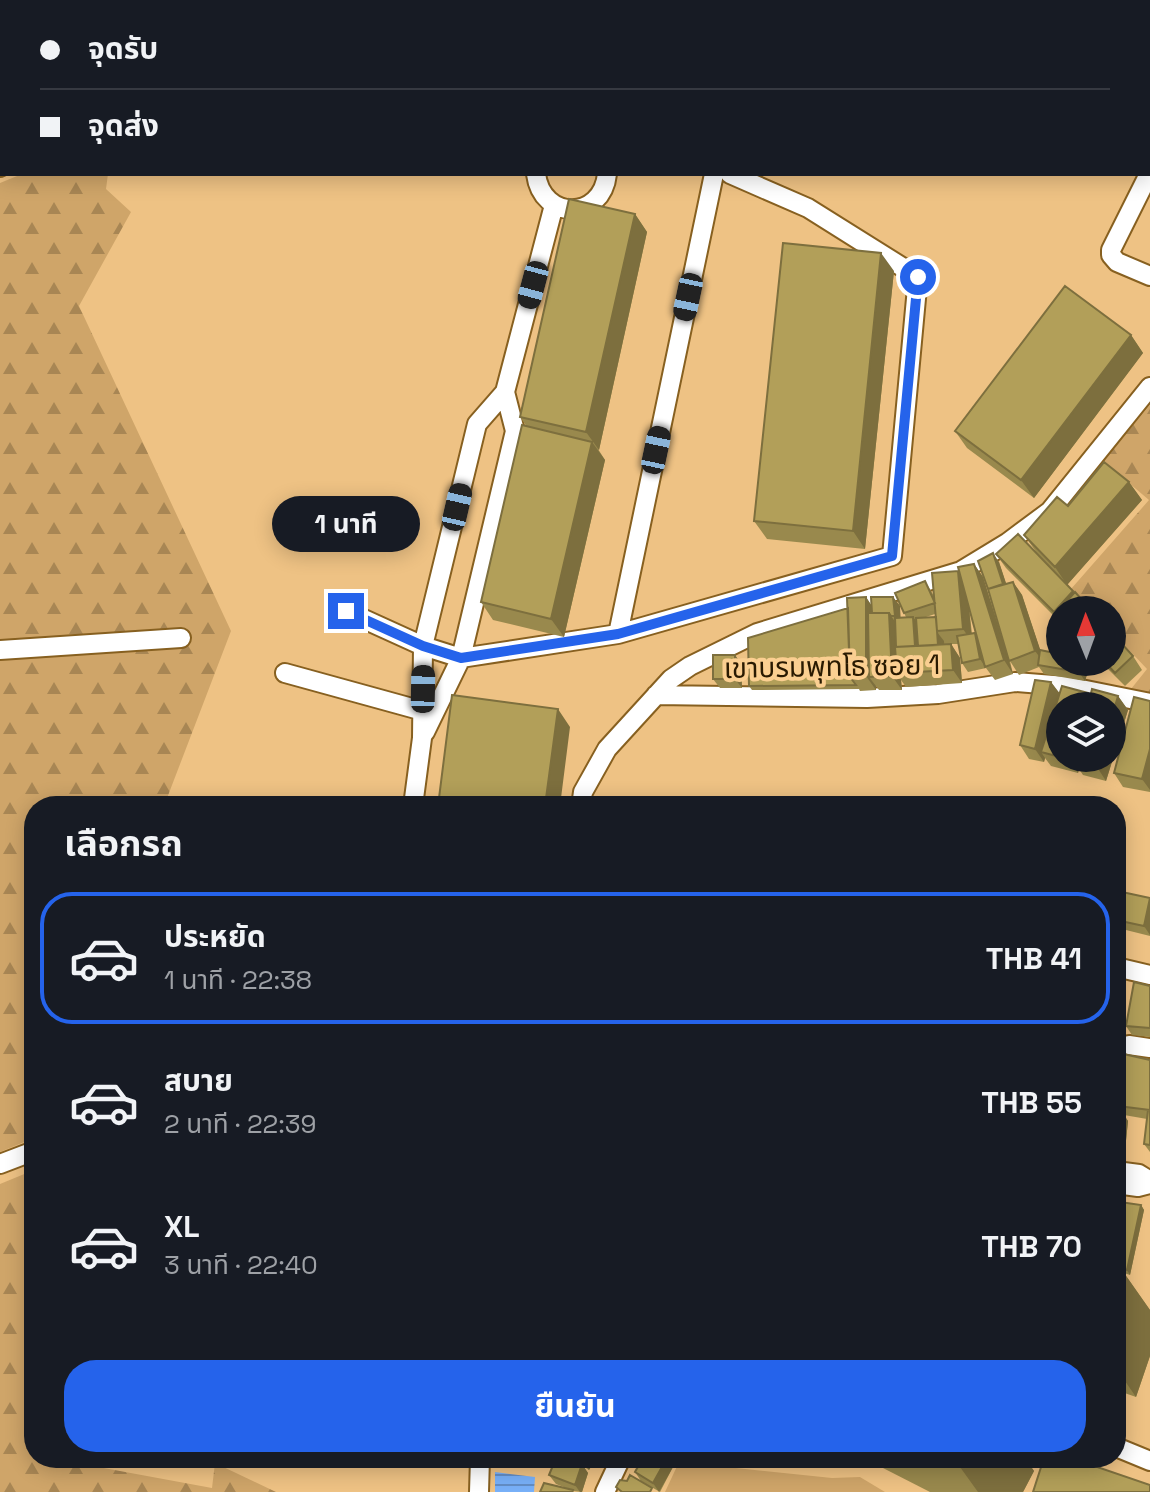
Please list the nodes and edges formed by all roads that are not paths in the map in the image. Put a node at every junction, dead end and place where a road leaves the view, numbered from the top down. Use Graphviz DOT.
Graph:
graph roads {
  1 [pos="537,176"];
  2 [pos="608,176"];
  3 [pos="714,176"];
  4 [pos="735,176"];
  5 [pos="766,176"];
  6 [pos="1148,176"];
  7 [pos="554,205"];
  8 [pos="808,208"];
  9 [pos="1150,276"];
  10 [pos="1150,387"];
  11 [pos="505,392"];
  12 [pos="346,611"];
  13 [pos="618,634"];
  14 [pos="181,638"];
  15 [pos="423,646"];
  16 [pos="0,650"];
  17 [pos="461,658"];
  18 [pos="285,673"];
  19 [pos="656,695"];
  20 [pos="1150,703"];
  21 [pos="423,711"];
  22 [pos="422,738"];
  23 [pos="414,796"];
  24 [pos="582,796"];
  25 [pos="1126,969"];
  26 [pos="1150,975"];
  27 [pos="1129,1045"];
  28 [pos="1150,1048"];
  29 [pos="24,1155"];
  30 [pos="0,1164"];
  31 [pos="1126,1172"];
  32 [pos="1150,1182"];
  33 [pos="1126,1185"];
  34 [pos="1126,1451"];
  35 [pos="1150,1461"];
  36 [pos="480,1468"];
  37 [pos="616,1468"];
  38 [pos="479,1492"];
  39 [pos="605,1492"];
  1 -- 7 [label="street"];
  2 -- 7 [label="street"];
  3 -- 13 [label="street"];
  4 -- 8 [label="street"];
  5 -- 8 [label="street"];
  6 -- 9 [label="street"];
  7 -- 11 [label="street"];
  8 -- 13 [label="street"];
  10 -- 19 [label="street"];
  11 -- 15 [label="street"];
  11 -- 17 [label="street"];
  12 -- 15 [label="street"];
  13 -- 17 [label="street"];
  14 -- 16 [label="street"];
  15 -- 17 [label="street"];
  15 -- 21 [label="street"];
  17 -- 22 [label="street"];
  18 -- 21 [label="street"];
  19 -- 20 [label="street, เขาบรมพุทโธ ซอย 1"];
  19 -- 24 [label="street"];
  21 -- 22 [label="street"];
  22 -- 23 [label="street"];
  25 -- 26 [label="street"];
  27 -- 28 [label="street"];
  29 -- 30 [label="street"];
  31 -- 32 [label="street"];
  32 -- 33 [label="street"];
  34 -- 35 [label="street"];
  36 -- 38 [label="street"];
  37 -- 39 [label="street"];
}
